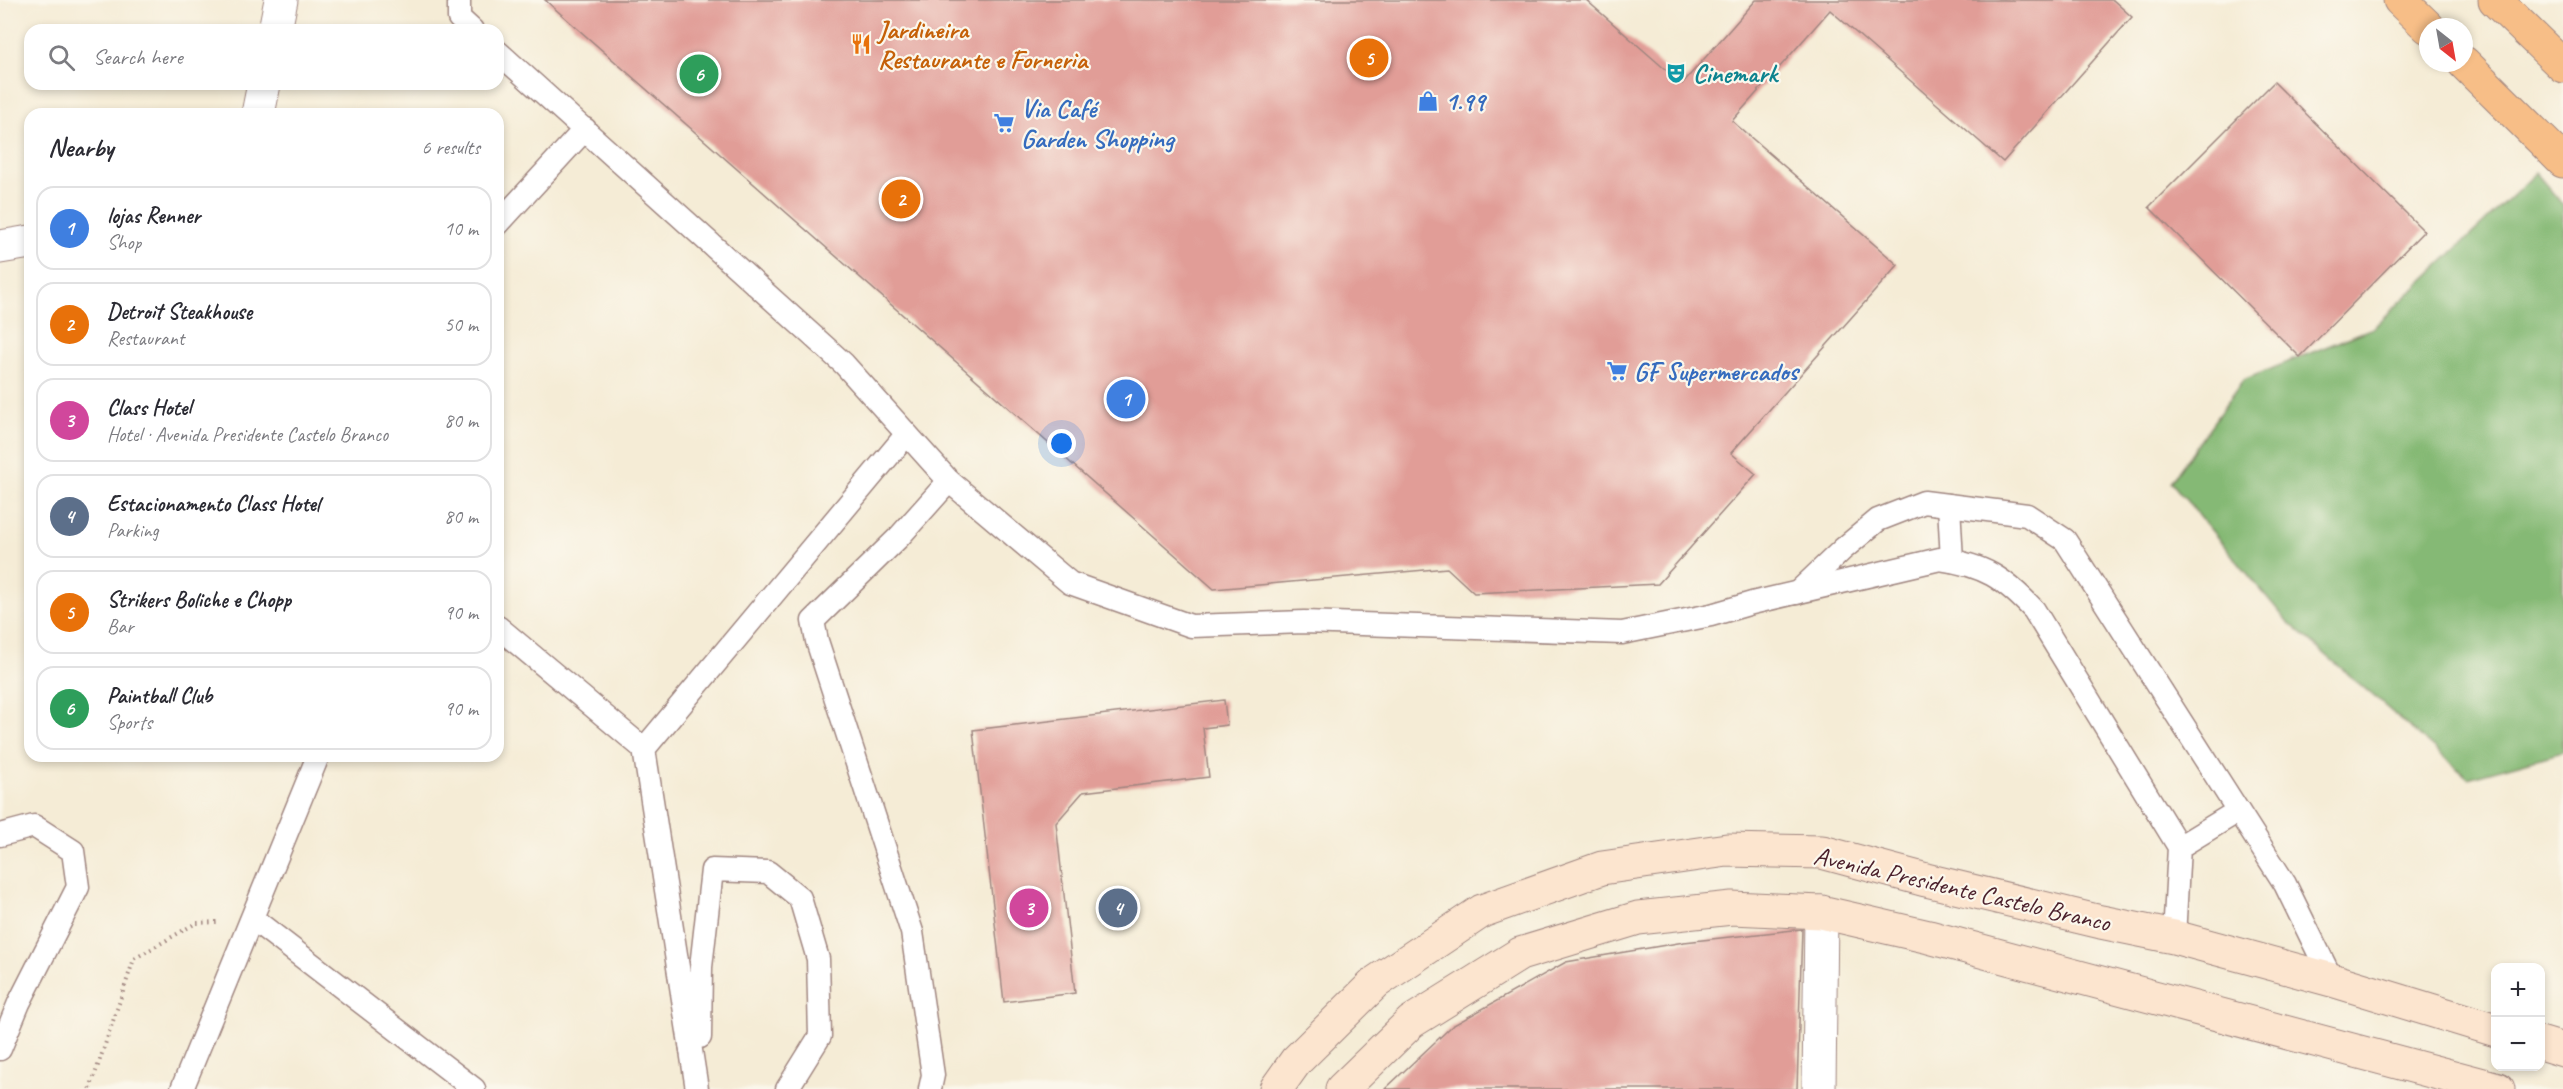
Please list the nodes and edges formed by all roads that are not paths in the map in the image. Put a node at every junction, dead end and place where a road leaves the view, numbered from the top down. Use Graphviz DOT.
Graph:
graph roads {
  1 [pos="281,0"];
  2 [pos="459,0"];
  3 [pos="2400,0"];
  4 [pos="2495,0"];
  5 [pos="2419,18"];
  6 [pos="276,24"];
  7 [pos="466,24"];
  8 [pos="504,57"];
  9 [pos="2563,66"];
  10 [pos="2473,72"];
  11 [pos="263,90"];
  12 [pos="259,108"];
  13 [pos="585,129"];
  14 [pos="2563,161"];
  15 [pos="504,217"];
  16 [pos="24,243"];
  17 [pos="0,247"];
  18 [pos="906,435"];
  19 [pos="949,481"];
  20 [pos="1949,505"];
  21 [pos="1952,561"];
  22 [pos="1796,594"];
  23 [pos="504,632"];
  24 [pos="644,749"];
  25 [pos="316,762"];
  26 [pos="2238,811"];
  27 [pos="0,835"];
  28 [pos="2179,847"];
  29 [pos="1821,912"];
  30 [pos="253,919"];
  31 [pos="2174,937"];
  32 [pos="2332,980"];
  33 [pos="2491,1028"];
  34 [pos="2545,1044"];
  35 [pos="0,1049"];
  36 [pos="2563,1050"];
  37 [pos="182,1089"];
  38 [pos="474,1089"];
  39 [pos="698,1089"];
  40 [pos="787,1089"];
  41 [pos="930,1089"];
  42 [pos="1276,1089"];
  43 [pos="1342,1089"];
  44 [pos="1819,1089"];
  45 [pos="2498,1089"];
  1 -- 6 [label="street"];
  2 -- 7 [label="lane"];
  3 -- 5 [label="highway"];
  4 -- 9 [label="highway"];
  8 -- 13 [label="lane"];
  10 -- 14 [label="highway"];
  11 -- 12 [label="street"];
  13 -- 15 [label="lane"];
  13 -- 18 [label="lane"];
  16 -- 17 [label="street"];
  18 -- 19 [label="lane"];
  18 -- 24 [label="lane"];
  19 -- 22 [label="lane"];
  19 -- 41 [label="lane"];
  20 -- 21 [label="lane"];
  20 -- 22 [label="lane"];
  20 -- 26 [label="lane"];
  21 -- 22 [label="lane"];
  21 -- 28 [label="lane"];
  23 -- 24 [label="lane"];
  24 -- 39 [label="lane"];
  25 -- 30 [label="lane"];
  26 -- 28 [label="lane"];
  26 -- 32 [label="lane"];
  27 -- 35 [label="lane"];
  28 -- 31 [label="lane"];
  29 -- 43 [label="main road"];
  29 -- 44 [label="street"];
  29 -- 45 [label="main road"];
  30 -- 37 [label="lane"];
  30 -- 38 [label="lane"];
  31 -- 32 [label="main road, Avenida Presidente Castelo Branco"];
  31 -- 42 [label="main road, Avenida Presidente Castelo Branco"];
  32 -- 33 [label="main road, Avenida Presidente Castelo Branco"];
  34 -- 36 [label="main road"];
  39 -- 40 [label="lane"];
}
